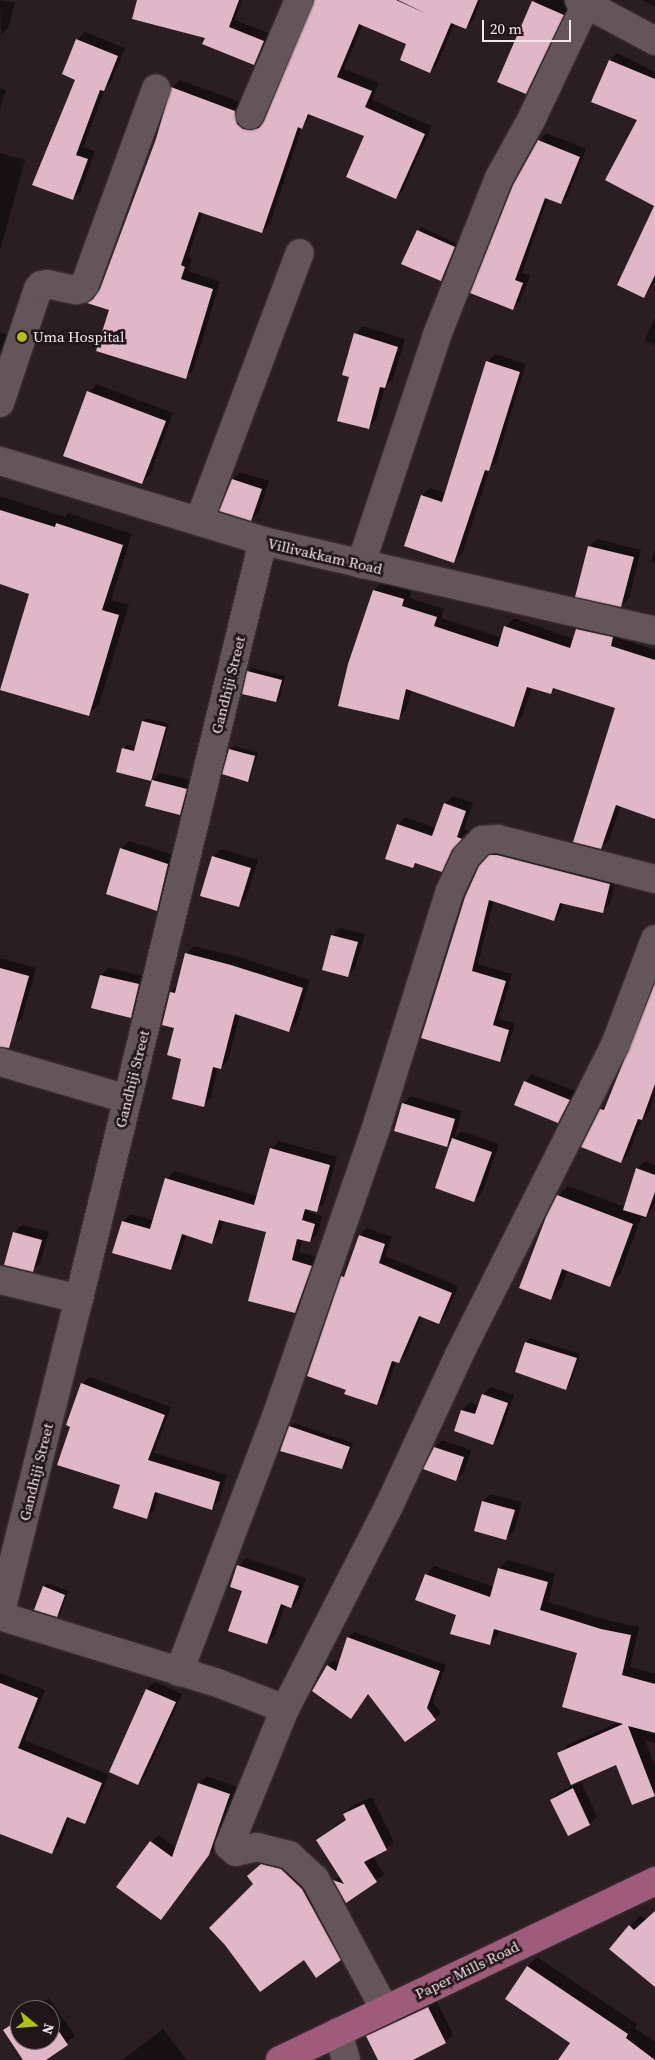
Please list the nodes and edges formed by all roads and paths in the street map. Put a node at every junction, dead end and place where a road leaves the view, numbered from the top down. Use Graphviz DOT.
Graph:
graph roads {
  1 [pos="299,0"];
  2 [pos="585,1"];
  3 [pos="655,41"];
  4 [pos="156,89"];
  5 [pos="250,115"];
  6 [pos="300,253"];
  7 [pos="0,403"];
  8 [pos="0,460"];
  9 [pos="199,521"];
  10 [pos="262,541"];
  11 [pos="362,564"];
  12 [pos="655,631"];
  13 [pos="655,880"];
  14 [pos="655,939"];
  15 [pos="0,1062"];
  16 [pos="128,1099"];
  17 [pos="0,1280"];
  18 [pos="79,1299"];
  19 [pos="0,1615"];
  20 [pos="180,1672"];
  21 [pos="285,1709"];
  22 [pos="655,1881"];
  23 [pos="385,2010"];
  24 [pos="338,2032"];
  25 [pos="280,2060"];
  26 [pos="346,2060"];
  1 -- 5 [label="street"];
  2 -- 3 [label="street"];
  2 -- 11 [label="street"];
  4 -- 7 [label="street"];
  6 -- 9 [label="street"];
  8 -- 9 [label="street, Villivakkam Road"];
  9 -- 10 [label="street, Villivakkam Road"];
  10 -- 11 [label="street, Villivakkam Road"];
  10 -- 16 [label="street, Gandhiji Street"];
  11 -- 12 [label="street, Villivakkam Road"];
  13 -- 20 [label="street"];
  14 -- 21 [label="street"];
  15 -- 16 [label="street"];
  16 -- 18 [label="street, Gandhiji Street"];
  17 -- 18 [label="street"];
  18 -- 19 [label="street, Gandhiji Street"];
  19 -- 20 [label="street"];
  20 -- 21 [label="street"];
  21 -- 23 [label="street"];
  22 -- 23 [label="main road, Paper Mills Road"];
  23 -- 24 [label="main road, Paper Mills Road"];
  24 -- 25 [label="main road, Paper Mills Road"];
  24 -- 26 [label="street"];
}
